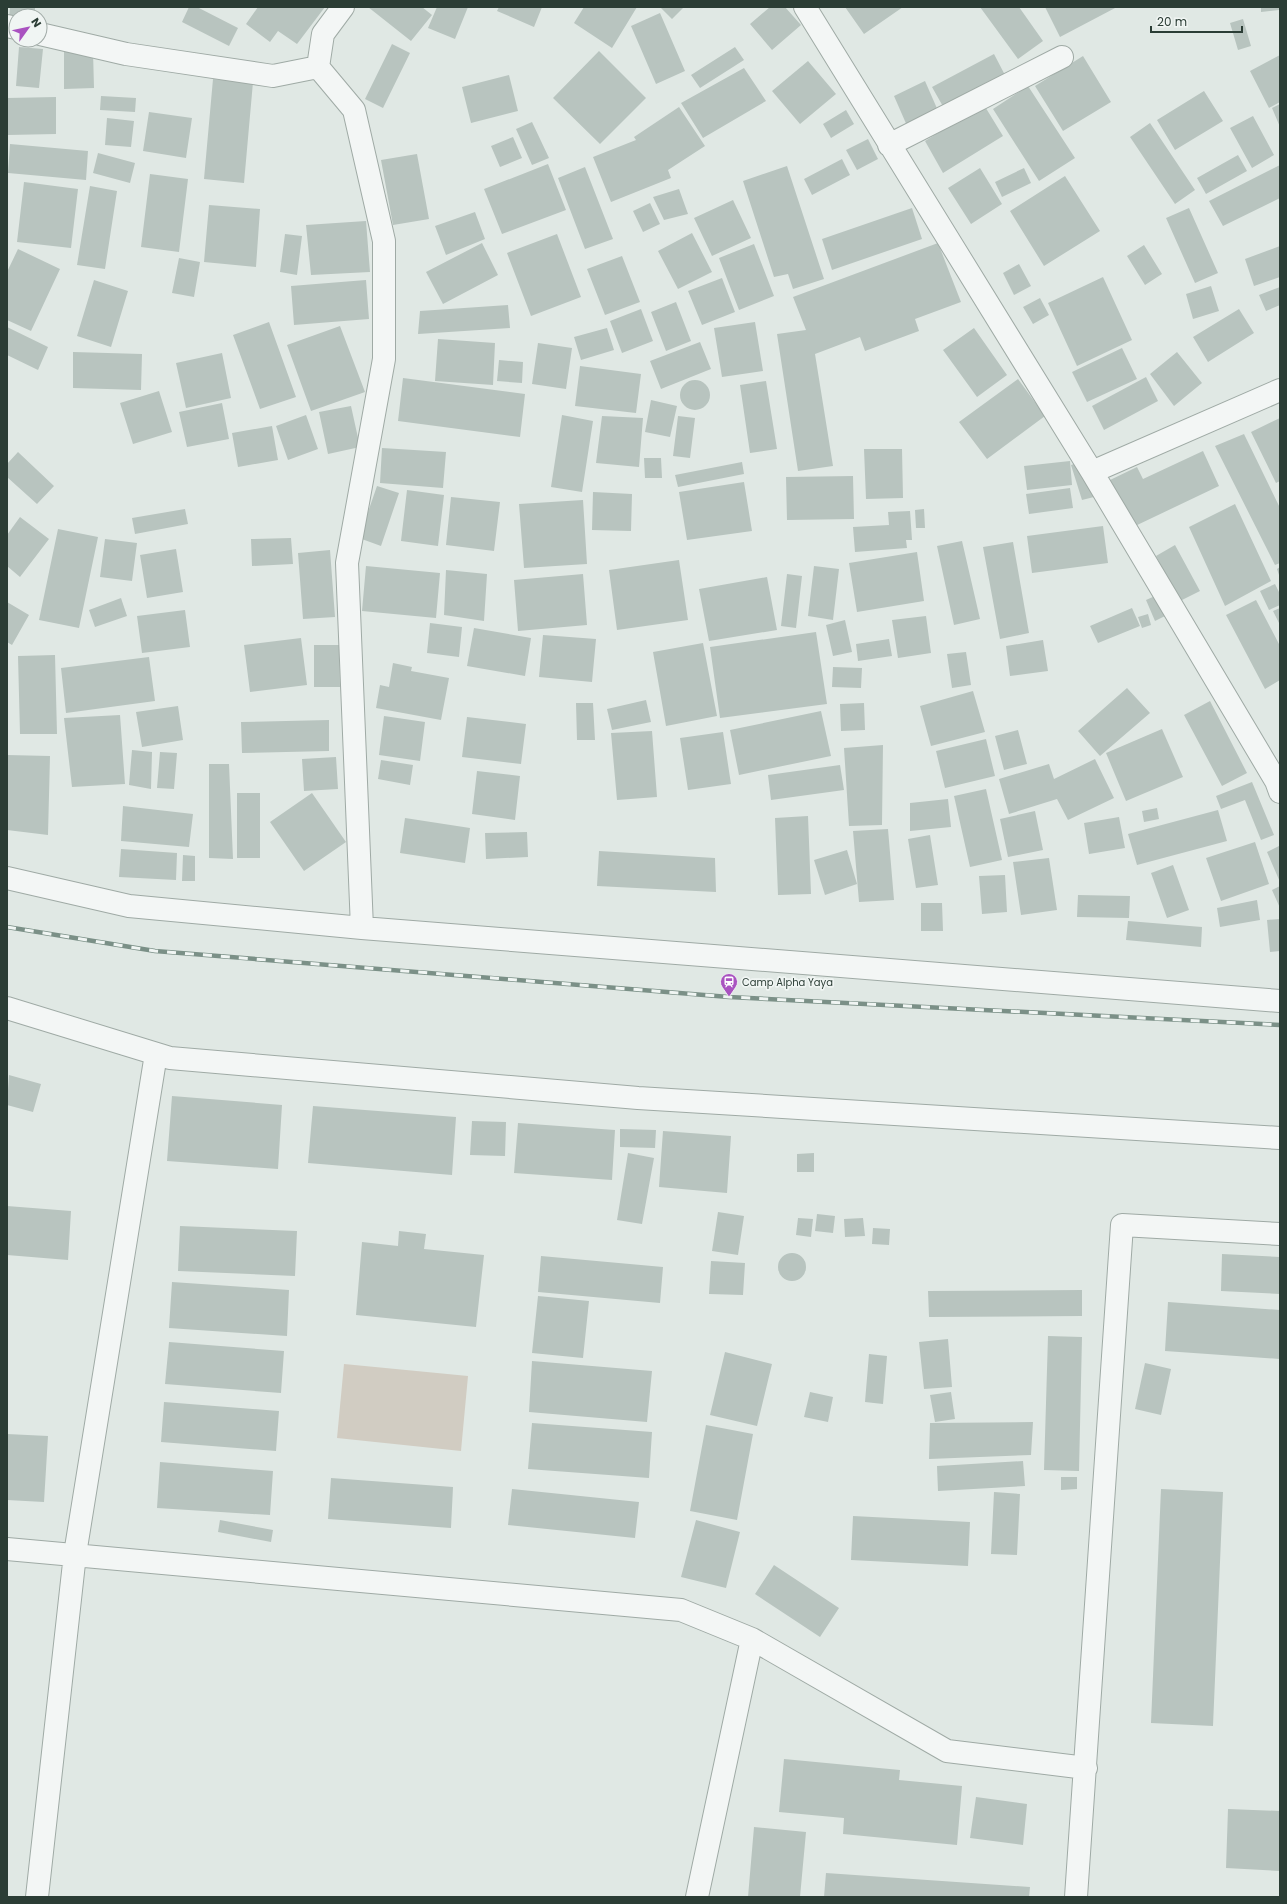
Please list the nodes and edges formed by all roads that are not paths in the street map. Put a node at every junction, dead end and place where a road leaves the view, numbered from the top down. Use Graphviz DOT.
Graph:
graph roads {
  1 [pos="343,7"];
  2 [pos="805,7"];
  3 [pos="48,36"];
  4 [pos="1062,57"];
  5 [pos="318,67"];
  6 [pos="889,145"];
  7 [pos="1280,390"];
  8 [pos="1092,472"];
  9 [pos="1280,792"];
  10 [pos="7,878"];
  11 [pos="362,928"];
  12 [pos="1280,1001"];
  13 [pos="7,1008"];
  14 [pos="156,1054"];
  15 [pos="1280,1138"];
  16 [pos="1280,1234"];
  17 [pos="7,1549"];
  18 [pos="75,1554"];
  19 [pos="752,1639"];
  20 [pos="1086,1768"];
  21 [pos="37,1897"];
  22 [pos="697,1897"];
  23 [pos="1076,1897"];
  1 -- 5 [label="street"];
  2 -- 6 [label="street"];
  3 -- 5 [label="street"];
  4 -- 6 [label="street"];
  5 -- 11 [label="street"];
  6 -- 8 [label="street"];
  7 -- 8 [label="street"];
  8 -- 9 [label="street"];
  10 -- 11 [label="street"];
  11 -- 12 [label="street"];
  13 -- 14 [label="street"];
  14 -- 15 [label="street"];
  14 -- 18 [label="street"];
  16 -- 20 [label="street"];
  17 -- 18 [label="street"];
  18 -- 19 [label="street"];
  18 -- 21 [label="street"];
  19 -- 20 [label="street"];
  19 -- 22 [label="street"];
  20 -- 23 [label="street"];
}
